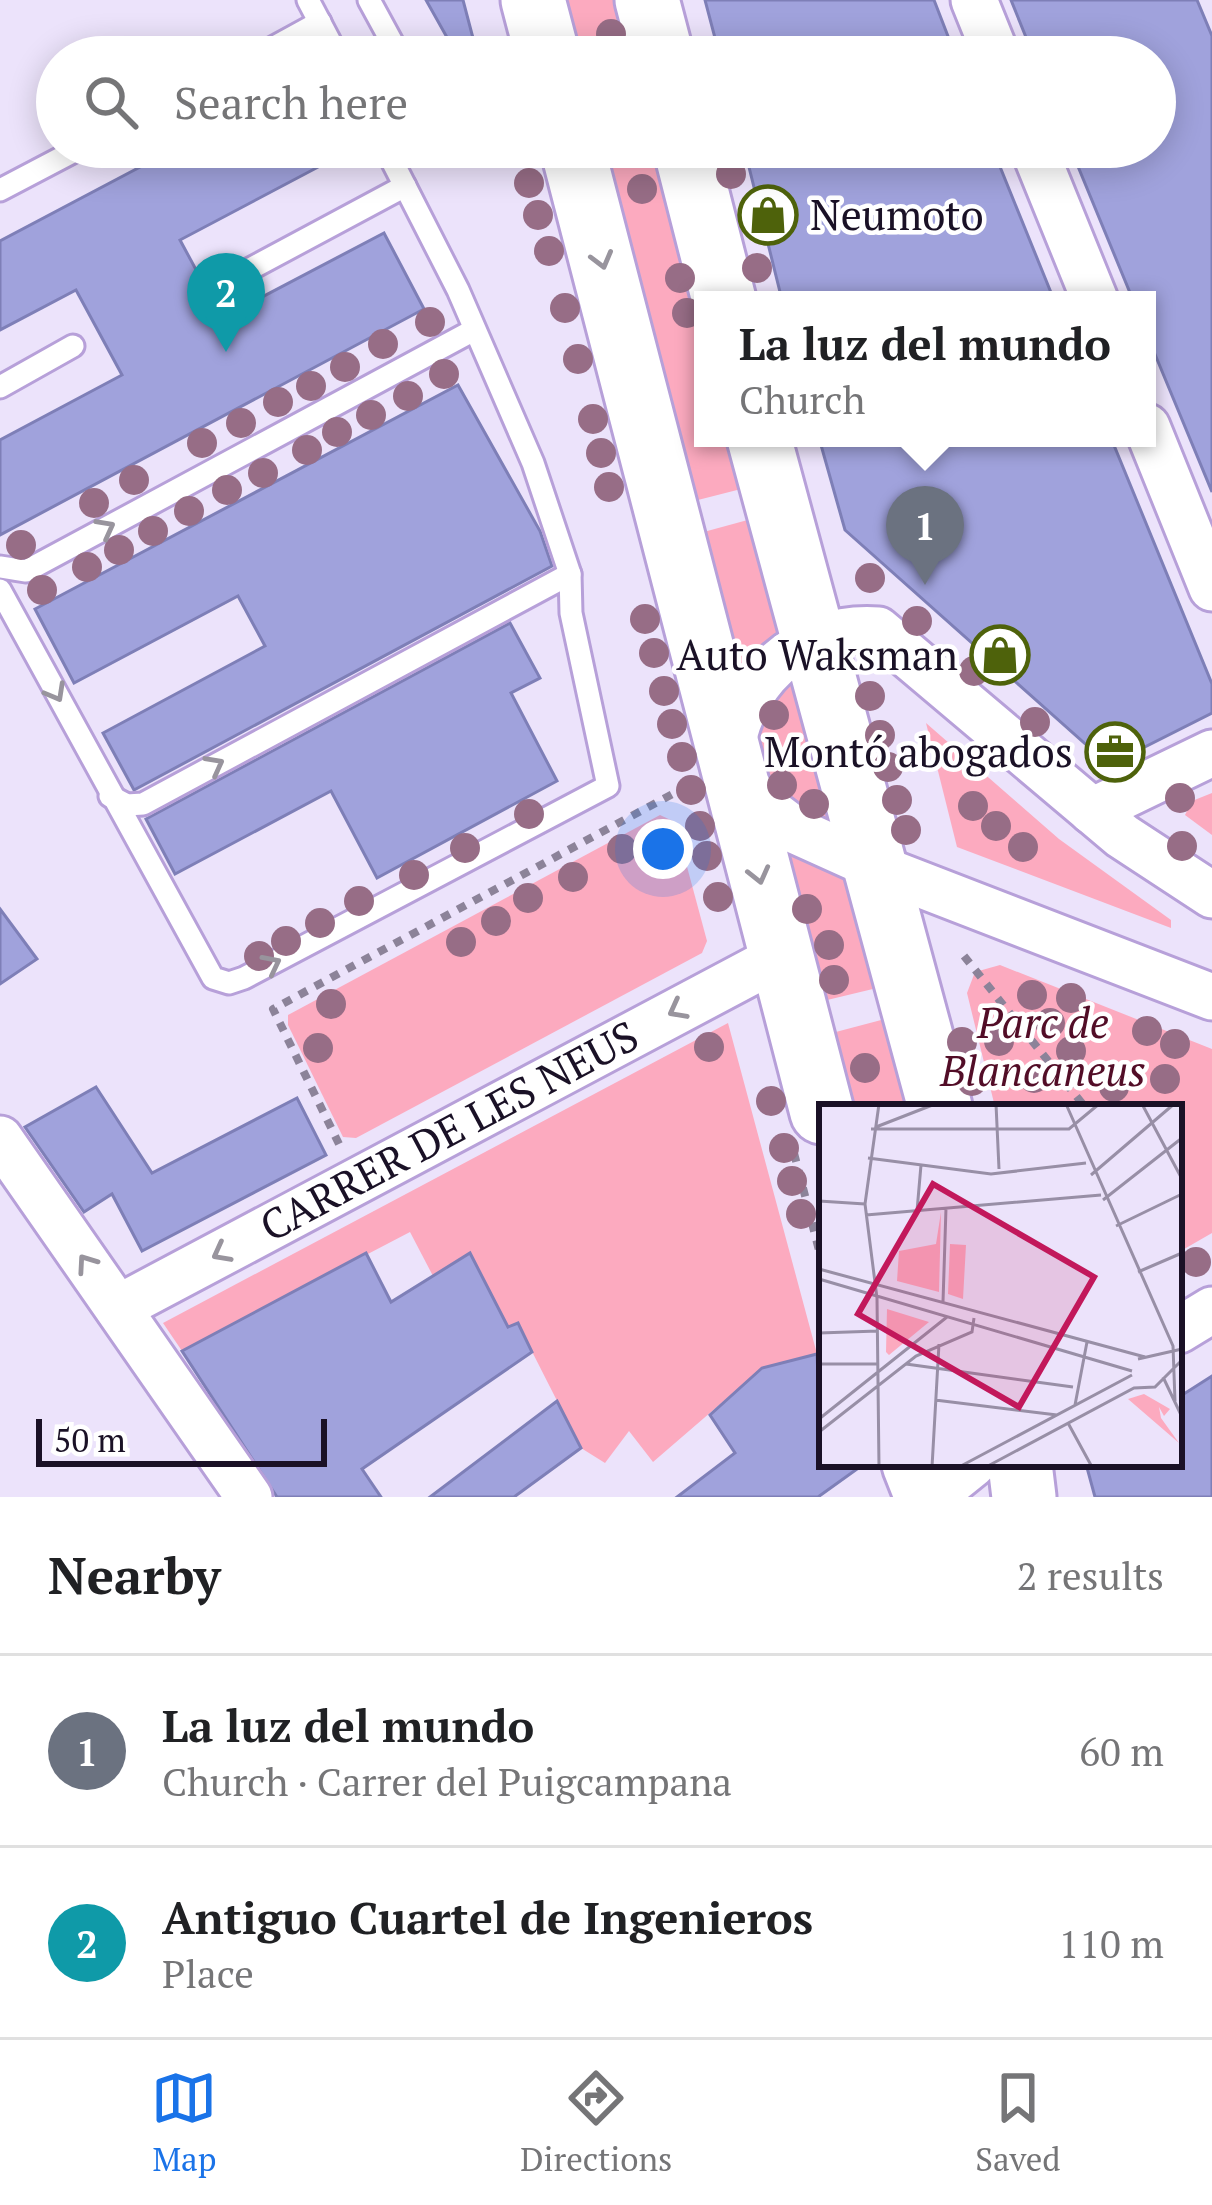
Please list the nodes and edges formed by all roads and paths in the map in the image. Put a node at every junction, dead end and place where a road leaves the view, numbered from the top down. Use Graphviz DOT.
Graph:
graph roads {
  1 [pos="308,0"];
  2 [pos="369,0"];
  3 [pos="533,0"];
  4 [pos="647,0"];
  5 [pos="974,0"];
  6 [pos="320,22"];
  7 [pos="294,36"];
  8 [pos="327,36"];
  9 [pos="389,36"];
  10 [pos="542,36"];
  11 [pos="656,36"];
  12 [pos="989,36"];
  13 [pos="42,168"];
  14 [pos="396,168"];
  15 [pos="576,168"];
  16 [pos="690,168"];
  17 [pos="1042,168"];
  18 [pos="405,186"];
  19 [pos="0,190"];
  20 [pos="237,276"];
  21 [pos="722,291"];
  22 [pos="1091,291"];
  23 [pos="475,330"];
  24 [pos="74,346"];
  25 [pos="0,387"];
  26 [pos="761,447"];
  27 [pos="1155,447"];
  28 [pos="0,567"];
  29 [pos="570,574"];
  30 [pos="1212,588"];
  31 [pos="0,590"];
  32 [pos="811,642"];
  33 [pos="1212,753"];
  34 [pos="704,776"];
  35 [pos="110,796"];
  36 [pos="1092,811"];
  37 [pos="878,868"];
  38 [pos="1212,895"];
  39 [pos="781,956"];
  40 [pos="964,956"];
  41 [pos="1212,997"];
  42 [pos="820,1104"];
  43 [pos="939,1104"];
  44 [pos="1082,1104"];
  45 [pos="0,1139"];
  46 [pos="342,1151"];
  47 [pos="118,1308"];
  48 [pos="1212,1310"];
  49 [pos="1182,1328"];
  50 [pos="915,1467"];
  51 [pos="969,1467"];
  52 [pos="1020,1467"];
  53 [pos="249,1497"];
  54 [pos="929,1497"];
  55 [pos="1024,1497"];
  1 -- 6 [label="lane"];
  2 -- 9 [label="lane"];
  3 -- 10 [label="main road"];
  4 -- 11 [label="main road"];
  5 -- 12 [label="street"];
  6 -- 7 [label="lane"];
  6 -- 8 [label="lane"];
  13 -- 19 [label="lane"];
  14 -- 18 [label="lane"];
  15 -- 34 [label="main road, one-way"];
  16 -- 21 [label="main road"];
  17 -- 22 [label="street"];
  18 -- 20 [label="lane"];
  18 -- 23 [label="lane"];
  28 -- 23 [label="lane, one-way"];
  23 -- 29 [label="lane"];
  24 -- 25 [label="lane"];
  26 -- 32 [label="main road"];
  27 -- 30 [label="street"];
  35 -- 29 [label="lane, one-way"];
  35 -- 29 [label="lane, one-way"];
  31 -- 35 [label="lane, one-way"];
  32 -- 34 [label="street"];
  32 -- 36 [label="street"];
  32 -- 37 [label="main road"];
  33 -- 36 [label="street"];
  34 -- 37 [label="street"];
  34 -- 39 [label="main road, one-way"];
  34 -- 46 [label="path"];
  36 -- 38 [label="street"];
  37 -- 41 [label="street"];
  37 -- 43 [label="main road"];
  39 -- 42 [label="main road"];
  39 -- 47 [label="street, CARRER DE LES NEUS, one-way"];
  40 -- 44 [label="path"];
  47 -- 45 [label="street, one-way"];
  47 -- 53 [label="street"];
  48 -- 49 [label="street"];
  50 -- 54 [label="main road"];
  51 -- 54 [label="street"];
  52 -- 55 [label="main road"];
}
